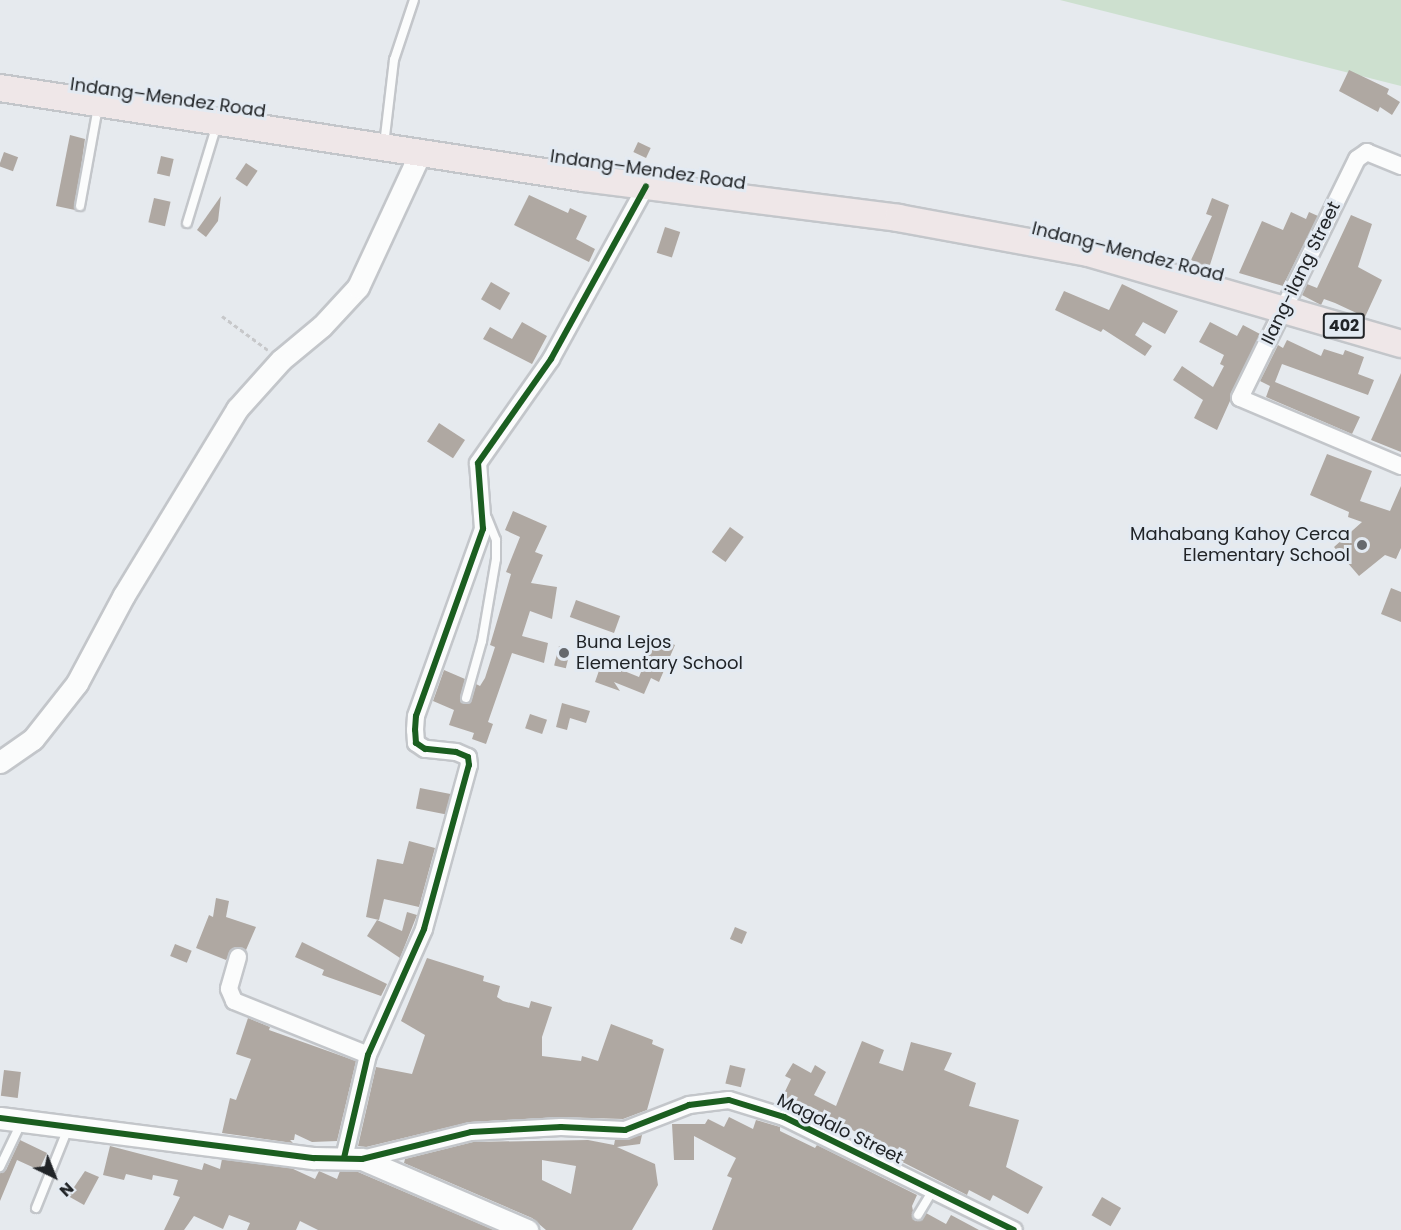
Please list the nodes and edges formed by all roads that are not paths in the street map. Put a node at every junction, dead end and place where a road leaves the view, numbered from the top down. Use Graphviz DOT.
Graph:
graph roads {
  1 [pos="414,0"];
  2 [pos="0,88"];
  3 [pos="99,103"];
  4 [pos="218,121"];
  5 [pos="384,146"];
  6 [pos="421,151"];
  7 [pos="1401,166"];
  8 [pos="646,186"];
  9 [pos="80,206"];
  10 [pos="186,223"];
  11 [pos="1287,308"];
  12 [pos="1401,344"];
  13 [pos="1401,466"];
  14 [pos="484,512"];
  15 [pos="466,698"];
  16 [pos="0,762"];
  17 [pos="238,957"];
  18 [pos="368,1054"];
  19 [pos="0,1118"];
  20 [pos="22,1121"];
  21 [pos="69,1126"];
  22 [pos="353,1159"];
  23 [pos="0,1167"];
  24 [pos="933,1190"];
  25 [pos="36,1208"];
  26 [pos="918,1215"];
  27 [pos="527,1230"];
  28 [pos="1014,1230"];
  1 -- 5 [label="lane"];
  2 -- 3 [label="main road, Indang–Mendez Road / 402"];
  3 -- 4 [label="main road, Indang–Mendez Road / 402"];
  3 -- 9 [label="lane"];
  4 -- 5 [label="main road, Indang–Mendez Road / 402"];
  4 -- 10 [label="lane"];
  5 -- 6 [label="main road, Indang–Mendez Road / 402"];
  6 -- 8 [label="main road, Indang–Mendez Road / 402"];
  6 -- 16 [label="street"];
  7 -- 11 [label="street, Ilang-ilang Street"];
  8 -- 11 [label="main road, Indang–Mendez Road / 402"];
  8 -- 14 [label="street"];
  11 -- 12 [label="main road, Indang–Mendez Road / 402"];
  11 -- 13 [label="street, Ilang-ilang Street"];
  14 -- 15 [label="lane"];
  14 -- 18 [label="street"];
  17 -- 18 [label="street"];
  18 -- 22 [label="street"];
  19 -- 20 [label="street"];
  20 -- 21 [label="street"];
  20 -- 23 [label="lane"];
  21 -- 22 [label="street"];
  21 -- 25 [label="lane"];
  22 -- 24 [label="street, Magdalo Street"];
  22 -- 27 [label="street"];
  24 -- 26 [label="lane"];
  24 -- 28 [label="street, Magdalo Street"];
}
